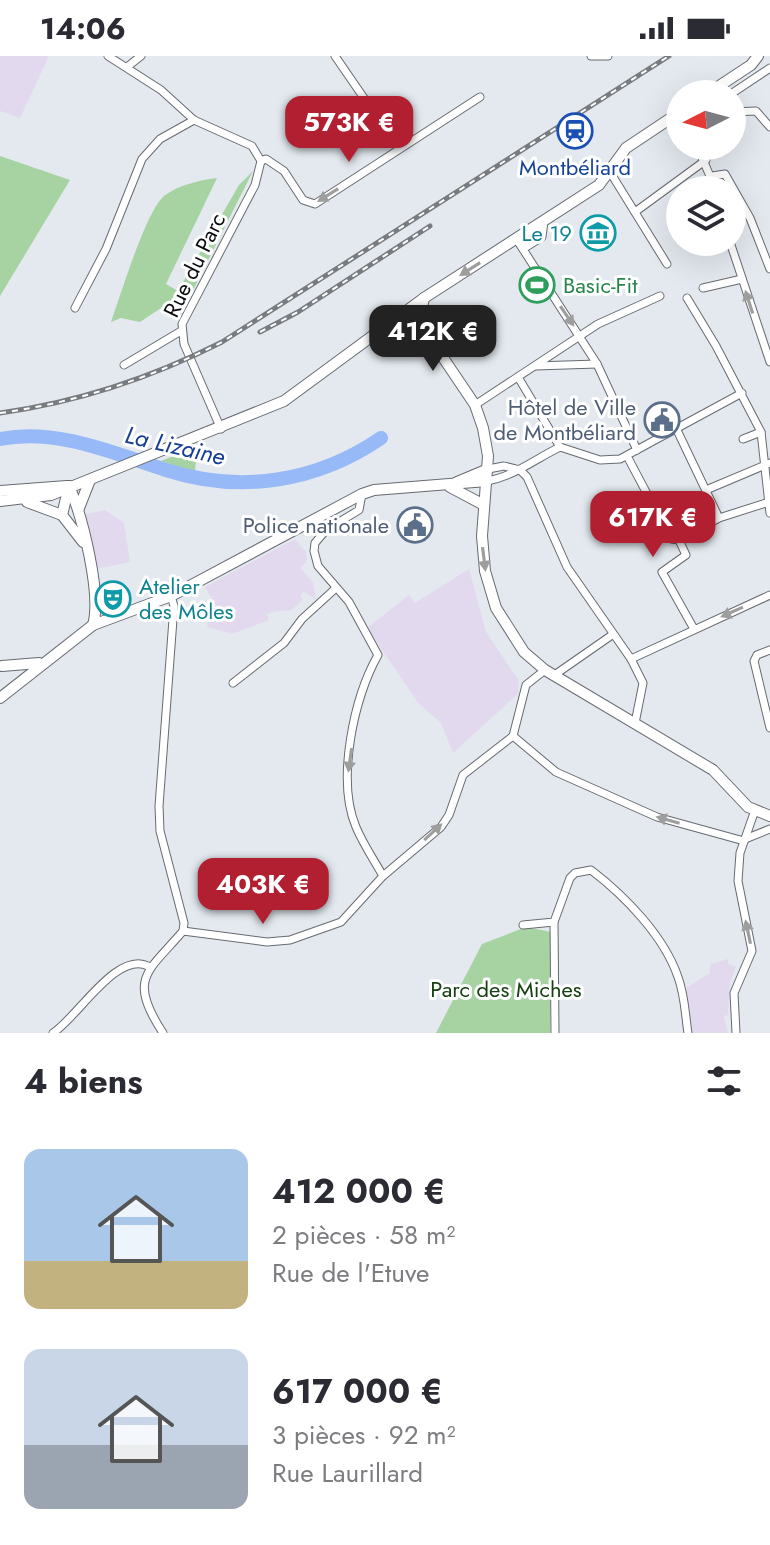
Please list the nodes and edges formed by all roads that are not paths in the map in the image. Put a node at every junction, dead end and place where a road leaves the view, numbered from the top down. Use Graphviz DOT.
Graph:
graph roads {
  1 [pos="108,56"];
  2 [pos="141,56"];
  3 [pos="335,56"];
  4 [pos="591,56"];
  5 [pos="608,56"];
  6 [pos="758,56"];
  7 [pos="127,67"];
  8 [pos="770,68"];
  9 [pos="728,80"];
  10 [pos="746,84"];
  11 [pos="480,97"];
  12 [pos="746,110"];
  13 [pos="194,120"];
  14 [pos="666,123"];
  15 [pos="770,127"];
  16 [pos="399,149"];
  17 [pos="706,160"];
  18 [pos="261,161"];
  19 [pos="610,172"];
  20 [pos="712,176"];
  21 [pos="726,176"];
  22 [pos="638,210"];
  23 [pos="746,211"];
  24 [pos="520,244"];
  25 [pos="734,256"];
  26 [pos="667,264"];
  27 [pos="770,269"];
  28 [pos="742,279"];
  29 [pos="703,288"];
  30 [pos="660,296"];
  31 [pos="424,298"];
  32 [pos="687,298"];
  33 [pos="75,308"];
  34 [pos="394,319"];
  35 [pos="419,322"];
  36 [pos="181,331"];
  37 [pos="579,336"];
  38 [pos="770,362"];
  39 [pos="597,364"];
  40 [pos="124,365"];
  41 [pos="534,366"];
  42 [pos="518,377"];
  43 [pos="742,393"];
  44 [pos="475,405"];
  45 [pos="676,428"];
  46 [pos="221,429"];
  47 [pos="761,432"];
  48 [pos="743,439"];
  49 [pos="560,447"];
  50 [pos="637,450"];
  51 [pos="627,456"];
  52 [pos="768,463"];
  53 [pos="488,469"];
  54 [pos="520,470"];
  55 [pos="90,480"];
  56 [pos="487,481"];
  57 [pos="69,486"];
  58 [pos="448,486"];
  59 [pos="706,490"];
  60 [pos="0,491"];
  61 [pos="362,494"];
  62 [pos="0,501"];
  63 [pos="22,501"];
  64 [pos="769,502"];
  65 [pos="484,505"];
  66 [pos="79,508"];
  67 [pos="770,513"];
  68 [pos="62,515"];
  69 [pos="719,518"];
  70 [pos="679,540"];
  71 [pos="84,543"];
  72 [pos="336,588"];
  73 [pos="770,595"];
  74 [pos="171,596"];
  75 [pos="93,625"];
  76 [pos="694,629"];
  77 [pos="612,635"];
  78 [pos="770,650"];
  79 [pos="631,659"];
  80 [pos="41,663"];
  81 [pos="1,666"];
  82 [pos="549,673"];
  83 [pos="233,683"];
  84 [pos="6,686"];
  85 [pos="0,698"];
  86 [pos="635,723"];
  87 [pos="770,728"];
  88 [pos="513,736"];
  89 [pos="754,813"];
  90 [pos="770,816"];
  91 [pos="770,829"];
  92 [pos="744,841"];
  93 [pos="383,876"];
  94 [pos="554,922"];
  95 [pos="523,925"];
  96 [pos="183,931"];
  97 [pos="148,966"];
  98 [pos="53,1033"];
  99 [pos="163,1033"];
  100 [pos="555,1033"];
  101 [pos="688,1033"];
  102 [pos="736,1033"];
  1 -- 7 [label="street"];
  2 -- 7 [label="street"];
  3 -- 16 [label="street"];
  4 -- 5 [label="street"];
  6 -- 9 [label="main road"];
  7 -- 13 [label="street"];
  8 -- 10 [label="street"];
  11 -- 16 [label="street"];
  12 -- 15 [label="street"];
  13 -- 18 [label="street"];
  13 -- 33 [label="street"];
  14 -- 19 [label="main road"];
  16 -- 18 [label="street, one-way"];
  17 -- 20 [label="street"];
  17 -- 22 [label="street"];
  18 -- 36 [label="street, Rue du Parc"];
  19 -- 22 [label="street"];
  19 -- 24 [label="main road"];
  20 -- 21 [label="street"];
  22 -- 26 [label="street"];
  23 -- 27 [label="street"];
  24 -- 31 [label="main road, one-way"];
  24 -- 37 [label="street, one-way"];
  25 -- 28 [label="street"];
  28 -- 29 [label="street"];
  38 -- 28 [label="street, one-way"];
  30 -- 37 [label="street"];
  31 -- 34 [label="main road"];
  31 -- 35 [label="main road"];
  32 -- 43 [label="street"];
  34 -- 35 [label="main road"];
  34 -- 46 [label="main road"];
  35 -- 44 [label="main road"];
  36 -- 40 [label="street"];
  36 -- 46 [label="street, Rue du Parc"];
  37 -- 39 [label="street"];
  37 -- 41 [label="street"];
  39 -- 41 [label="street"];
  39 -- 50 [label="street"];
  41 -- 42 [label="street"];
  42 -- 44 [label="street"];
  42 -- 49 [label="street"];
  43 -- 45 [label="street"];
  43 -- 47 [label="street"];
  44 -- 53 [label="main road"];
  45 -- 50 [label="street"];
  45 -- 59 [label="street"];
  46 -- 55 [label="main road"];
  47 -- 48 [label="street"];
  47 -- 52 [label="street"];
  49 -- 51 [label="street"];
  49 -- 54 [label="street"];
  50 -- 51 [label="street"];
  51 -- 70 [label="street"];
  52 -- 59 [label="street"];
  52 -- 64 [label="street"];
  53 -- 54 [label="street"];
  53 -- 56 [label="main road"];
  53 -- 58 [label="main road"];
  54 -- 56 [label="street"];
  54 -- 77 [label="street"];
  55 -- 57 [label="main road"];
  55 -- 66 [label="main road"];
  56 -- 58 [label="main road"];
  56 -- 65 [label="main road"];
  57 -- 60 [label="main road"];
  57 -- 63 [label="main road"];
  57 -- 66 [label="main road"];
  57 -- 68 [label="main road"];
  58 -- 61 [label="main road"];
  58 -- 65 [label="main road"];
  59 -- 69 [label="street"];
  61 -- 72 [label="street"];
  61 -- 74 [label="main road"];
  62 -- 63 [label="main road"];
  63 -- 68 [label="main road"];
  64 -- 67 [label="street"];
  64 -- 69 [label="street"];
  65 -- 82 [label="main road, one-way"];
  66 -- 71 [label="main road"];
  68 -- 71 [label="main road"];
  69 -- 70 [label="street"];
  70 -- 76 [label="street"];
  71 -- 75 [label="main road"];
  72 -- 83 [label="street"];
  72 -- 93 [label="street, one-way"];
  73 -- 76 [label="street, one-way"];
  74 -- 75 [label="main road"];
  74 -- 96 [label="street"];
  75 -- 80 [label="main road"];
  76 -- 79 [label="street"];
  77 -- 79 [label="street"];
  77 -- 82 [label="street"];
  78 -- 87 [label="street"];
  79 -- 86 [label="street"];
  80 -- 81 [label="main road"];
  80 -- 84 [label="main road"];
  81 -- 84 [label="main road"];
  82 -- 86 [label="main road"];
  82 -- 88 [label="street"];
  84 -- 85 [label="main road"];
  86 -- 89 [label="main road"];
  92 -- 88 [label="street, one-way"];
  93 -- 88 [label="street, one-way"];
  89 -- 90 [label="main road"];
  89 -- 92 [label="street"];
  91 -- 92 [label="street"];
  102 -- 92 [label="street, one-way"];
  93 -- 96 [label="street"];
  94 -- 95 [label="street"];
  94 -- 100 [label="street"];
  94 -- 101 [label="street"];
  96 -- 97 [label="street"];
  97 -- 98 [label="street"];
  97 -- 99 [label="street"];
}
